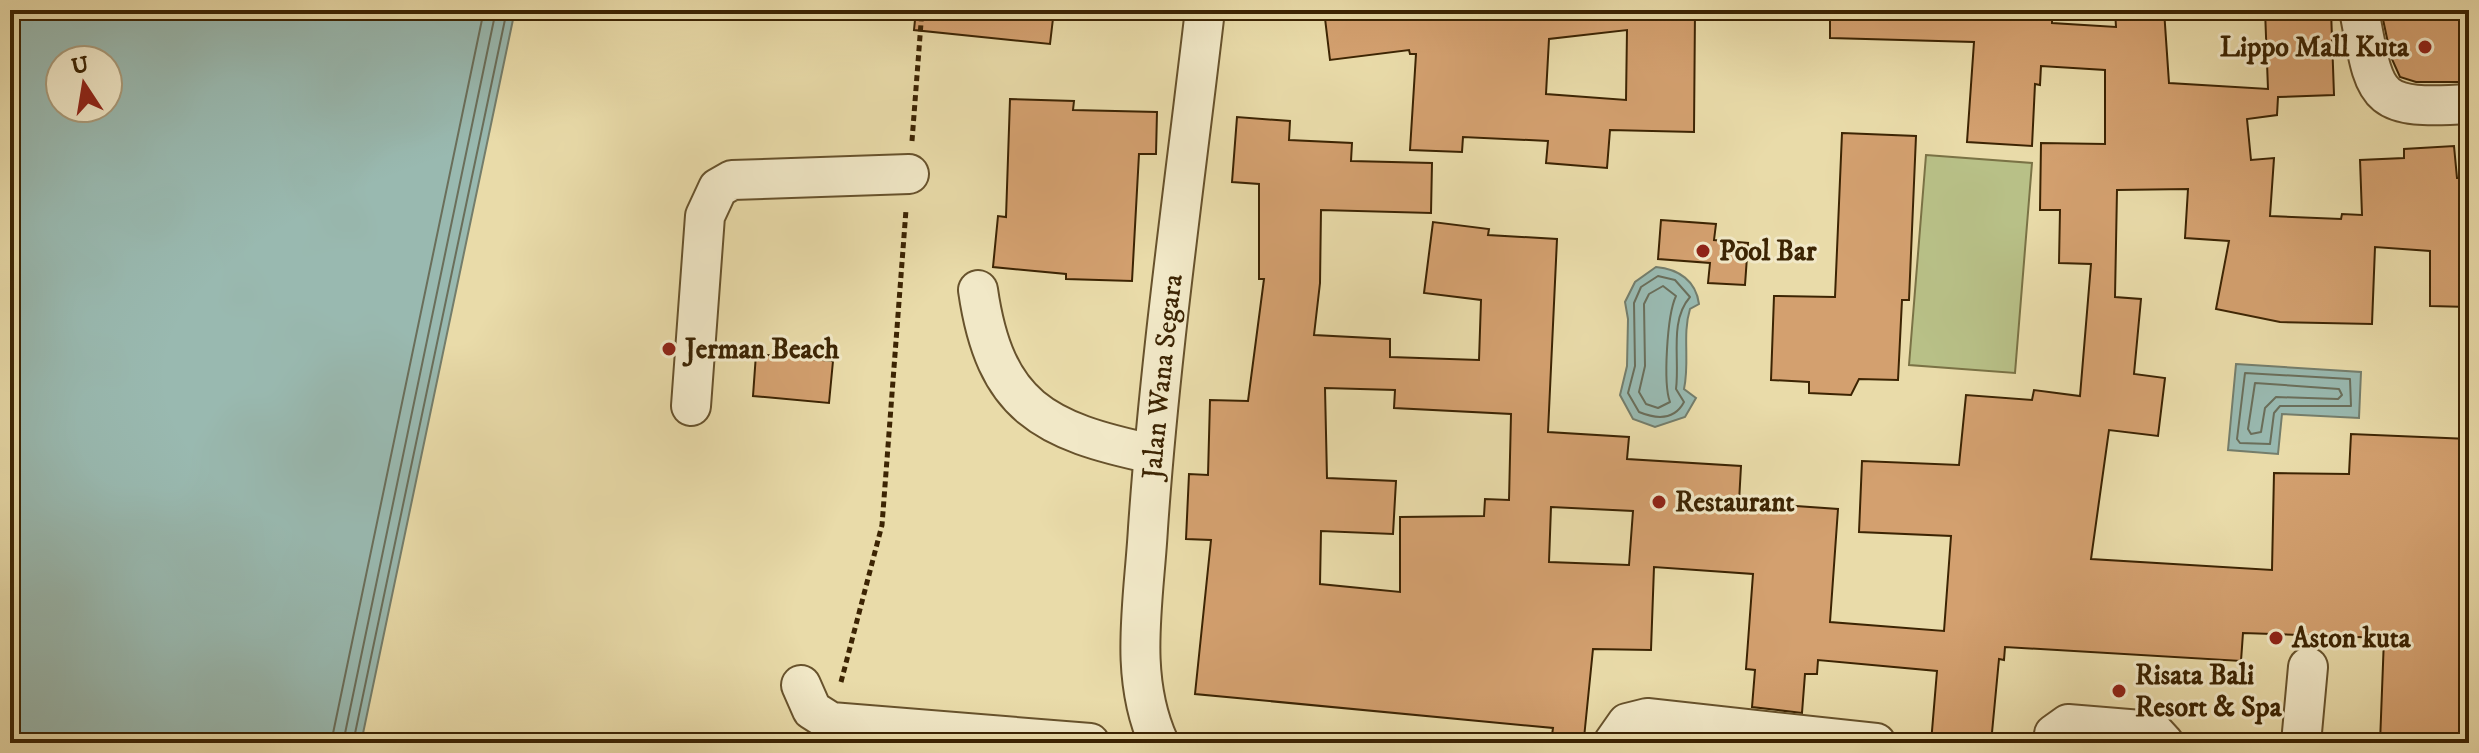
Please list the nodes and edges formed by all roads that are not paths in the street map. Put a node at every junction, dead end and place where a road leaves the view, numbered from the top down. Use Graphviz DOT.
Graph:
graph roads {
  1 [pos="1205,10"];
  2 [pos="2359,10"];
  3 [pos="2469,104"];
  4 [pos="909,174"];
  5 [pos="978,290"];
  6 [pos="691,406"];
  7 [pos="1153,454"];
  8 [pos="2308,667"];
  9 [pos="801,685"];
  10 [pos="1090,743"];
  11 [pos="1158,743"];
  12 [pos="1613,743"];
  13 [pos="1876,743"];
  14 [pos="2053,743"];
  15 [pos="2164,743"];
  16 [pos="2301,743"];
  1 -- 7 [label="street, Jalan Wana Segara"];
  2 -- 3 [label="street"];
  4 -- 6 [label="street"];
  5 -- 7 [label="street"];
  7 -- 11 [label="street, Jalan Wana Segara"];
  8 -- 16 [label="street"];
  9 -- 10 [label="street"];
  12 -- 13 [label="street"];
  14 -- 15 [label="street"];
}
